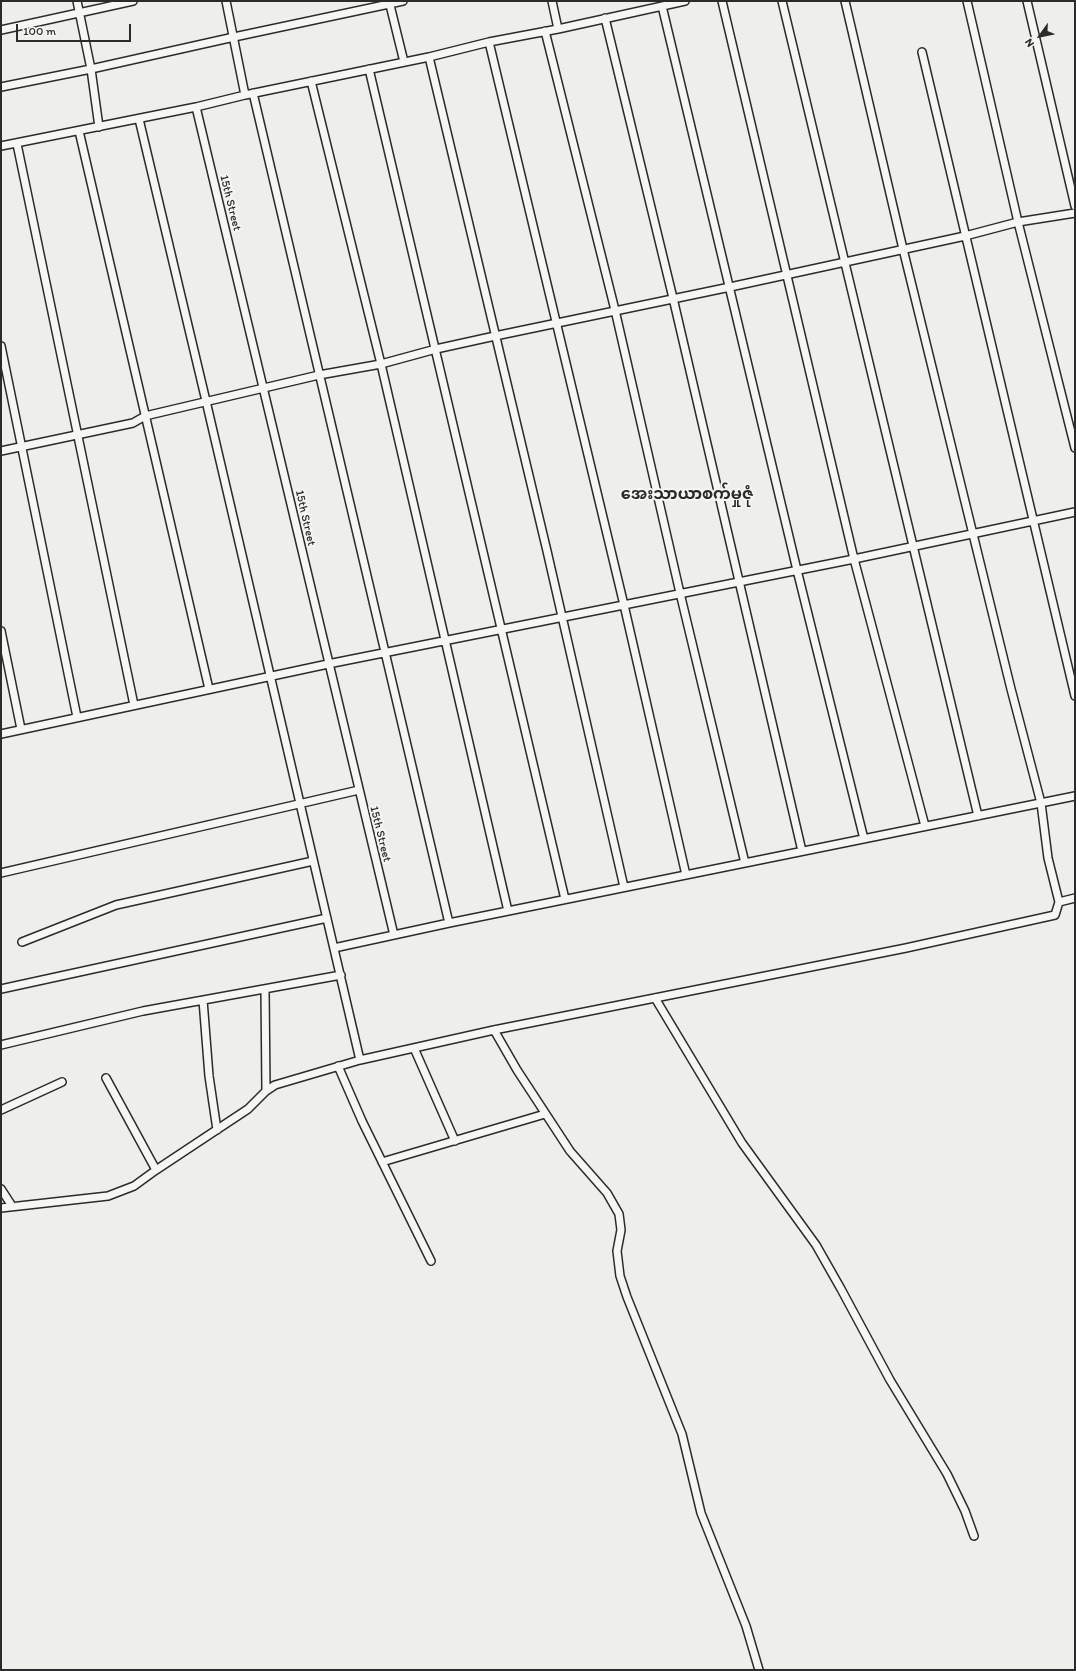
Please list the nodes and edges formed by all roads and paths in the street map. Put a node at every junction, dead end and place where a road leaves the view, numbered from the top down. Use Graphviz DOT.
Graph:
graph roads {
  1 [pos="77,1"];
  2 [pos="133,1"];
  3 [pos="226,1"];
  4 [pos="403,1"];
  5 [pos="552,1"];
  6 [pos="685,1"];
  7 [pos="722,1"];
  8 [pos="782,1"];
  9 [pos="845,1"];
  10 [pos="966,1"];
  11 [pos="1027,1"];
  12 [pos="390,2"];
  13 [pos="662,6"];
  14 [pos="79,13"];
  15 [pos="605,18"];
  16 [pos="558,29"];
  17 [pos="1,30"];
  18 [pos="545,31"];
  19 [pos="234,37"];
  20 [pos="489,42"];
  21 [pos="922,52"];
  22 [pos="429,57"];
  23 [pos="404,62"];
  24 [pos="91,69"];
  25 [pos="369,69"];
  26 [pos="311,81"];
  27 [pos="1,87"];
  28 [pos="249,94"];
  29 [pos="196,107"];
  30 [pos="139,119"];
  31 [pos="99,127"];
  32 [pos="79,131"];
  33 [pos="17,144"];
  34 [pos="1,146"];
  35 [pos="1075,206"];
  36 [pos="1075,213"];
  37 [pos="1018,222"];
  38 [pos="965,236"];
  39 [pos="903,249"];
  40 [pos="844,261"];
  41 [pos="786,274"];
  42 [pos="730,287"];
  43 [pos="672,298"];
  44 [pos="615,310"];
  45 [pos="557,322"];
  46 [pos="495,336"];
  47 [pos="1,346"];
  48 [pos="436,349"];
  49 [pos="381,364"];
  50 [pos="319,375"];
  51 [pos="264,388"];
  52 [pos="206,401"];
  53 [pos="145,416"];
  54 [pos="77,435"];
  55 [pos="21,447"];
  56 [pos="1075,448"];
  57 [pos="1,451"];
  58 [pos="1075,512"];
  59 [pos="1034,521"];
  60 [pos="973,534"];
  61 [pos="914,546"];
  62 [pos="854,559"];
  63 [pos="797,570"];
  64 [pos="739,582"];
  65 [pos="680,593"];
  66 [pos="624,605"];
  67 [pos="562,617"];
  68 [pos="502,629"];
  69 [pos="1,631"];
  70 [pos="444,641"];
  71 [pos="385,652"];
  72 [pos="328,664"];
  73 [pos="269,676"];
  74 [pos="209,689"];
  75 [pos="1075,696"];
  76 [pos="134,705"];
  77 [pos="77,717"];
  78 [pos="21,729"];
  79 [pos="1,734"];
  80 [pos="359,790"];
  81 [pos="1075,796"];
  82 [pos="300,803"];
  83 [pos="1041,803"];
  84 [pos="978,816"];
  85 [pos="925,826"];
  86 [pos="864,839"];
  87 [pos="802,852"];
  88 [pos="313,861"];
  89 [pos="745,863"];
  90 [pos="1,873"];
  91 [pos="686,875"];
  92 [pos="624,888"];
  93 [pos="1075,898"];
  94 [pos="565,899"];
  95 [pos="1059,902"];
  96 [pos="508,911"];
  97 [pos="327,918"];
  98 [pos="449,923"];
  99 [pos="394,934"];
  100 [pos="22,942"];
  101 [pos="334,948"];
  102 [pos="341,974"];
  103 [pos="1,989"];
  104 [pos="265,989"];
  105 [pos="655,998"];
  106 [pos="203,1000"];
  107 [pos="494,1030"];
  108 [pos="1,1044"];
  109 [pos="414,1048"];
  110 [pos="360,1060"];
  111 [pos="338,1066"];
  112 [pos="106,1078"];
  113 [pos="62,1082"];
  114 [pos="266,1091"];
  115 [pos="1,1110"];
  116 [pos="545,1114"];
  117 [pos="217,1130"];
  118 [pos="455,1140"];
  119 [pos="382,1162"];
  120 [pos="156,1170"];
  121 [pos="1,1189"];
  122 [pos="12,1206"];
  123 [pos="1,1208"];
  124 [pos="431,1261"];
  125 [pos="974,1536"];
  126 [pos="759,1670"];
  1 -- 14 [label="street"];
  2 -- 14 [label="street"];
  3 -- 19 [label="street"];
  4 -- 12 [label="street"];
  5 -- 16 [label="street"];
  6 -- 13 [label="street"];
  7 -- 41 [label="street"];
  8 -- 40 [label="street"];
  9 -- 39 [label="street"];
  10 -- 37 [label="street"];
  11 -- 35 [label="street"];
  12 -- 19 [label="street"];
  12 -- 23 [label="street"];
  13 -- 15 [label="street"];
  13 -- 42 [label="street"];
  14 -- 17 [label="street"];
  14 -- 24 [label="street"];
  15 -- 16 [label="street"];
  15 -- 43 [label="street"];
  16 -- 18 [label="street"];
  18 -- 20 [label="street"];
  18 -- 44 [label="street"];
  19 -- 24 [label="street"];
  19 -- 28 [label="street"];
  20 -- 22 [label="street"];
  20 -- 45 [label="street"];
  21 -- 38 [label="street"];
  22 -- 23 [label="street"];
  22 -- 46 [label="street"];
  23 -- 25 [label="street"];
  24 -- 27 [label="street"];
  24 -- 31 [label="street"];
  25 -- 26 [label="street"];
  25 -- 48 [label="street"];
  26 -- 28 [label="street"];
  26 -- 49 [label="street"];
  28 -- 29 [label="street"];
  28 -- 50 [label="street"];
  29 -- 30 [label="street"];
  29 -- 51 [label="street, 15th Street"];
  30 -- 31 [label="street"];
  30 -- 52 [label="street"];
  31 -- 32 [label="street"];
  32 -- 33 [label="street"];
  32 -- 53 [label="street"];
  33 -- 34 [label="street"];
  33 -- 54 [label="street"];
  36 -- 37 [label="street"];
  37 -- 38 [label="street"];
  37 -- 56 [label="street"];
  38 -- 39 [label="street"];
  38 -- 59 [label="street"];
  39 -- 40 [label="street"];
  39 -- 60 [label="street"];
  40 -- 41 [label="street"];
  40 -- 61 [label="street"];
  41 -- 42 [label="street"];
  41 -- 62 [label="street"];
  42 -- 43 [label="street"];
  42 -- 63 [label="street"];
  43 -- 44 [label="street"];
  43 -- 64 [label="street"];
  44 -- 45 [label="street"];
  44 -- 65 [label="street"];
  45 -- 46 [label="street"];
  45 -- 66 [label="street"];
  46 -- 48 [label="street"];
  46 -- 67 [label="street"];
  47 -- 55 [label="street"];
  48 -- 49 [label="street"];
  48 -- 68 [label="street"];
  49 -- 50 [label="street"];
  49 -- 70 [label="street"];
  50 -- 51 [label="street"];
  50 -- 71 [label="street"];
  51 -- 52 [label="street"];
  51 -- 72 [label="street, 15th Street"];
  52 -- 53 [label="street"];
  52 -- 73 [label="street"];
  53 -- 54 [label="street"];
  53 -- 74 [label="street"];
  54 -- 55 [label="street"];
  54 -- 76 [label="street"];
  55 -- 57 [label="street"];
  55 -- 77 [label="street"];
  58 -- 59 [label="street"];
  59 -- 60 [label="street"];
  59 -- 75 [label="street"];
  60 -- 61 [label="street"];
  60 -- 83 [label="street"];
  61 -- 62 [label="street"];
  61 -- 84 [label="street"];
  62 -- 63 [label="street"];
  62 -- 85 [label="street"];
  63 -- 64 [label="street"];
  63 -- 86 [label="street"];
  64 -- 65 [label="street"];
  64 -- 87 [label="street"];
  65 -- 66 [label="street"];
  65 -- 89 [label="street"];
  66 -- 67 [label="street"];
  66 -- 91 [label="street"];
  67 -- 68 [label="street"];
  67 -- 92 [label="street"];
  68 -- 70 [label="street"];
  68 -- 94 [label="street"];
  69 -- 78 [label="street"];
  70 -- 71 [label="street"];
  70 -- 96 [label="street"];
  71 -- 72 [label="street"];
  71 -- 98 [label="street"];
  72 -- 73 [label="street"];
  72 -- 80 [label="street, 15th Street"];
  73 -- 74 [label="street"];
  73 -- 82 [label="street"];
  74 -- 76 [label="street"];
  76 -- 77 [label="street"];
  77 -- 78 [label="street"];
  78 -- 79 [label="street"];
  80 -- 82 [label="street"];
  80 -- 99 [label="street, 15th Street"];
  81 -- 83 [label="street"];
  82 -- 88 [label="street"];
  82 -- 90 [label="street"];
  83 -- 84 [label="street"];
  83 -- 95 [label="street"];
  84 -- 85 [label="street"];
  85 -- 86 [label="street"];
  86 -- 87 [label="street"];
  87 -- 89 [label="street"];
  88 -- 97 [label="street"];
  88 -- 100 [label="street"];
  89 -- 91 [label="street"];
  91 -- 92 [label="street"];
  92 -- 94 [label="street"];
  93 -- 95 [label="street"];
  94 -- 96 [label="street"];
  95 -- 105 [label="street"];
  96 -- 98 [label="street"];
  97 -- 101 [label="street"];
  97 -- 103 [label="street"];
  98 -- 99 [label="street"];
  99 -- 101 [label="street"];
  101 -- 102 [label="street"];
  102 -- 104 [label="street"];
  102 -- 110 [label="street"];
  104 -- 106 [label="street"];
  104 -- 114 [label="street"];
  105 -- 107 [label="street"];
  105 -- 125 [label="street"];
  106 -- 108 [label="street"];
  106 -- 117 [label="street"];
  107 -- 109 [label="street"];
  107 -- 116 [label="street"];
  109 -- 110 [label="street"];
  109 -- 118 [label="street"];
  110 -- 111 [label="street"];
  111 -- 114 [label="street"];
  111 -- 119 [label="street"];
  112 -- 120 [label="street"];
  113 -- 115 [label="street"];
  114 -- 117 [label="street"];
  116 -- 118 [label="street"];
  116 -- 126 [label="street"];
  117 -- 120 [label="street"];
  118 -- 119 [label="street"];
  119 -- 124 [label="street"];
  120 -- 122 [label="street"];
  121 -- 122 [label="street"];
  122 -- 123 [label="street"];
}
